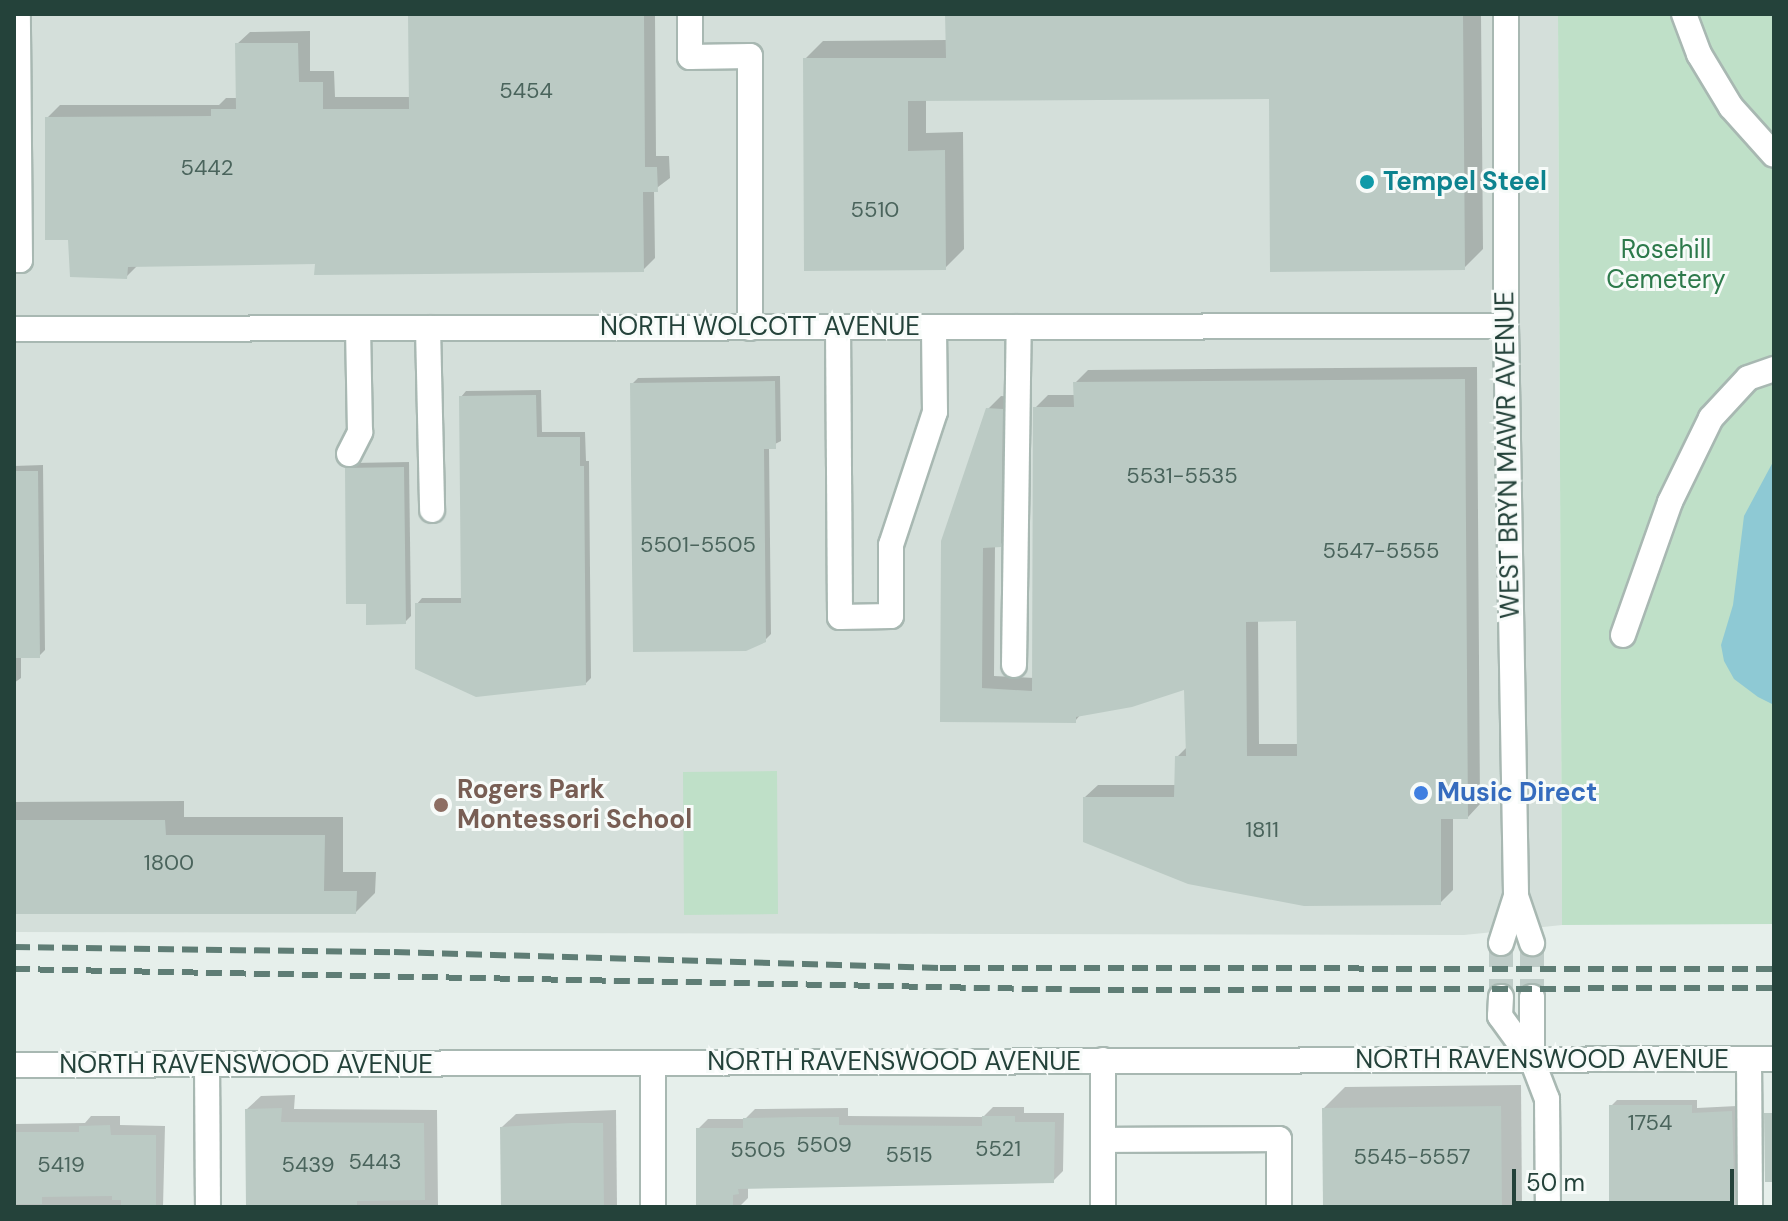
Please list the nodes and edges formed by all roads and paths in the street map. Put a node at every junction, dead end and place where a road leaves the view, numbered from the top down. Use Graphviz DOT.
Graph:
graph roads {
  1 [pos="18,14"];
  2 [pos="690,14"];
  3 [pos="1506,14"];
  4 [pos="1684,14"];
  5 [pos="1774,155"];
  6 [pos="14,260"];
  7 [pos="1506,326"];
  8 [pos="838,327"];
  9 [pos="934,327"];
  10 [pos="1019,327"];
  11 [pos="358,328"];
  12 [pos="428,328"];
  13 [pos="750,328"];
  14 [pos="14,329"];
  15 [pos="1774,369"];
  16 [pos="349,454"];
  17 [pos="432,510"];
  18 [pos="1623,635"];
  19 [pos="1014,665"];
  20 [pos="1516,896"];
  21 [pos="1501,943"];
  22 [pos="1532,943"];
  23 [pos="1501,997"];
  24 [pos="1532,997"];
  25 [pos="1774,1059"];
  26 [pos="1103,1060"];
  27 [pos="1532,1060"];
  28 [pos="1749,1060"];
  29 [pos="653,1064"];
  30 [pos="14,1065"];
  31 [pos="207,1065"];
  32 [pos="1103,1140"];
  33 [pos="208,1207"];
  34 [pos="653,1207"];
  35 [pos="1103,1207"];
  36 [pos="1279,1207"];
  37 [pos="1548,1207"];
  38 [pos="1750,1207"];
  1 -- 6 [label="street"];
  2 -- 13 [label="street"];
  3 -- 7 [label="street, WEST BRYN MAWR AVENUE"];
  4 -- 5 [label="street"];
  7 -- 10 [label="street, NORTH WOLCOTT AVENUE"];
  7 -- 20 [label="street, WEST BRYN MAWR AVENUE"];
  8 -- 9 [label="street, NORTH WOLCOTT AVENUE"];
  8 -- 9 [label="street"];
  8 -- 13 [label="street, NORTH WOLCOTT AVENUE"];
  9 -- 10 [label="street, NORTH WOLCOTT AVENUE"];
  10 -- 19 [label="street"];
  11 -- 12 [label="street, NORTH WOLCOTT AVENUE"];
  11 -- 14 [label="street, NORTH WOLCOTT AVENUE"];
  11 -- 16 [label="street"];
  12 -- 13 [label="street, NORTH WOLCOTT AVENUE"];
  12 -- 17 [label="street"];
  15 -- 18 [label="street"];
  20 -- 21 [label="street, WEST BRYN MAWR AVENUE"];
  20 -- 22 [label="street, WEST BRYN MAWR AVENUE"];
  23 -- 27 [label="street"];
  24 -- 27 [label="street"];
  25 -- 28 [label="street, NORTH RAVENSWOOD AVENUE"];
  26 -- 27 [label="street, NORTH RAVENSWOOD AVENUE"];
  26 -- 29 [label="street, NORTH RAVENSWOOD AVENUE"];
  26 -- 32 [label="street"];
  27 -- 28 [label="street, NORTH RAVENSWOOD AVENUE"];
  27 -- 37 [label="street"];
  28 -- 38 [label="street"];
  29 -- 31 [label="street, NORTH RAVENSWOOD AVENUE"];
  29 -- 34 [label="street"];
  30 -- 31 [label="street, NORTH RAVENSWOOD AVENUE"];
  31 -- 33 [label="street"];
  32 -- 35 [label="street"];
  32 -- 36 [label="street"];
}
